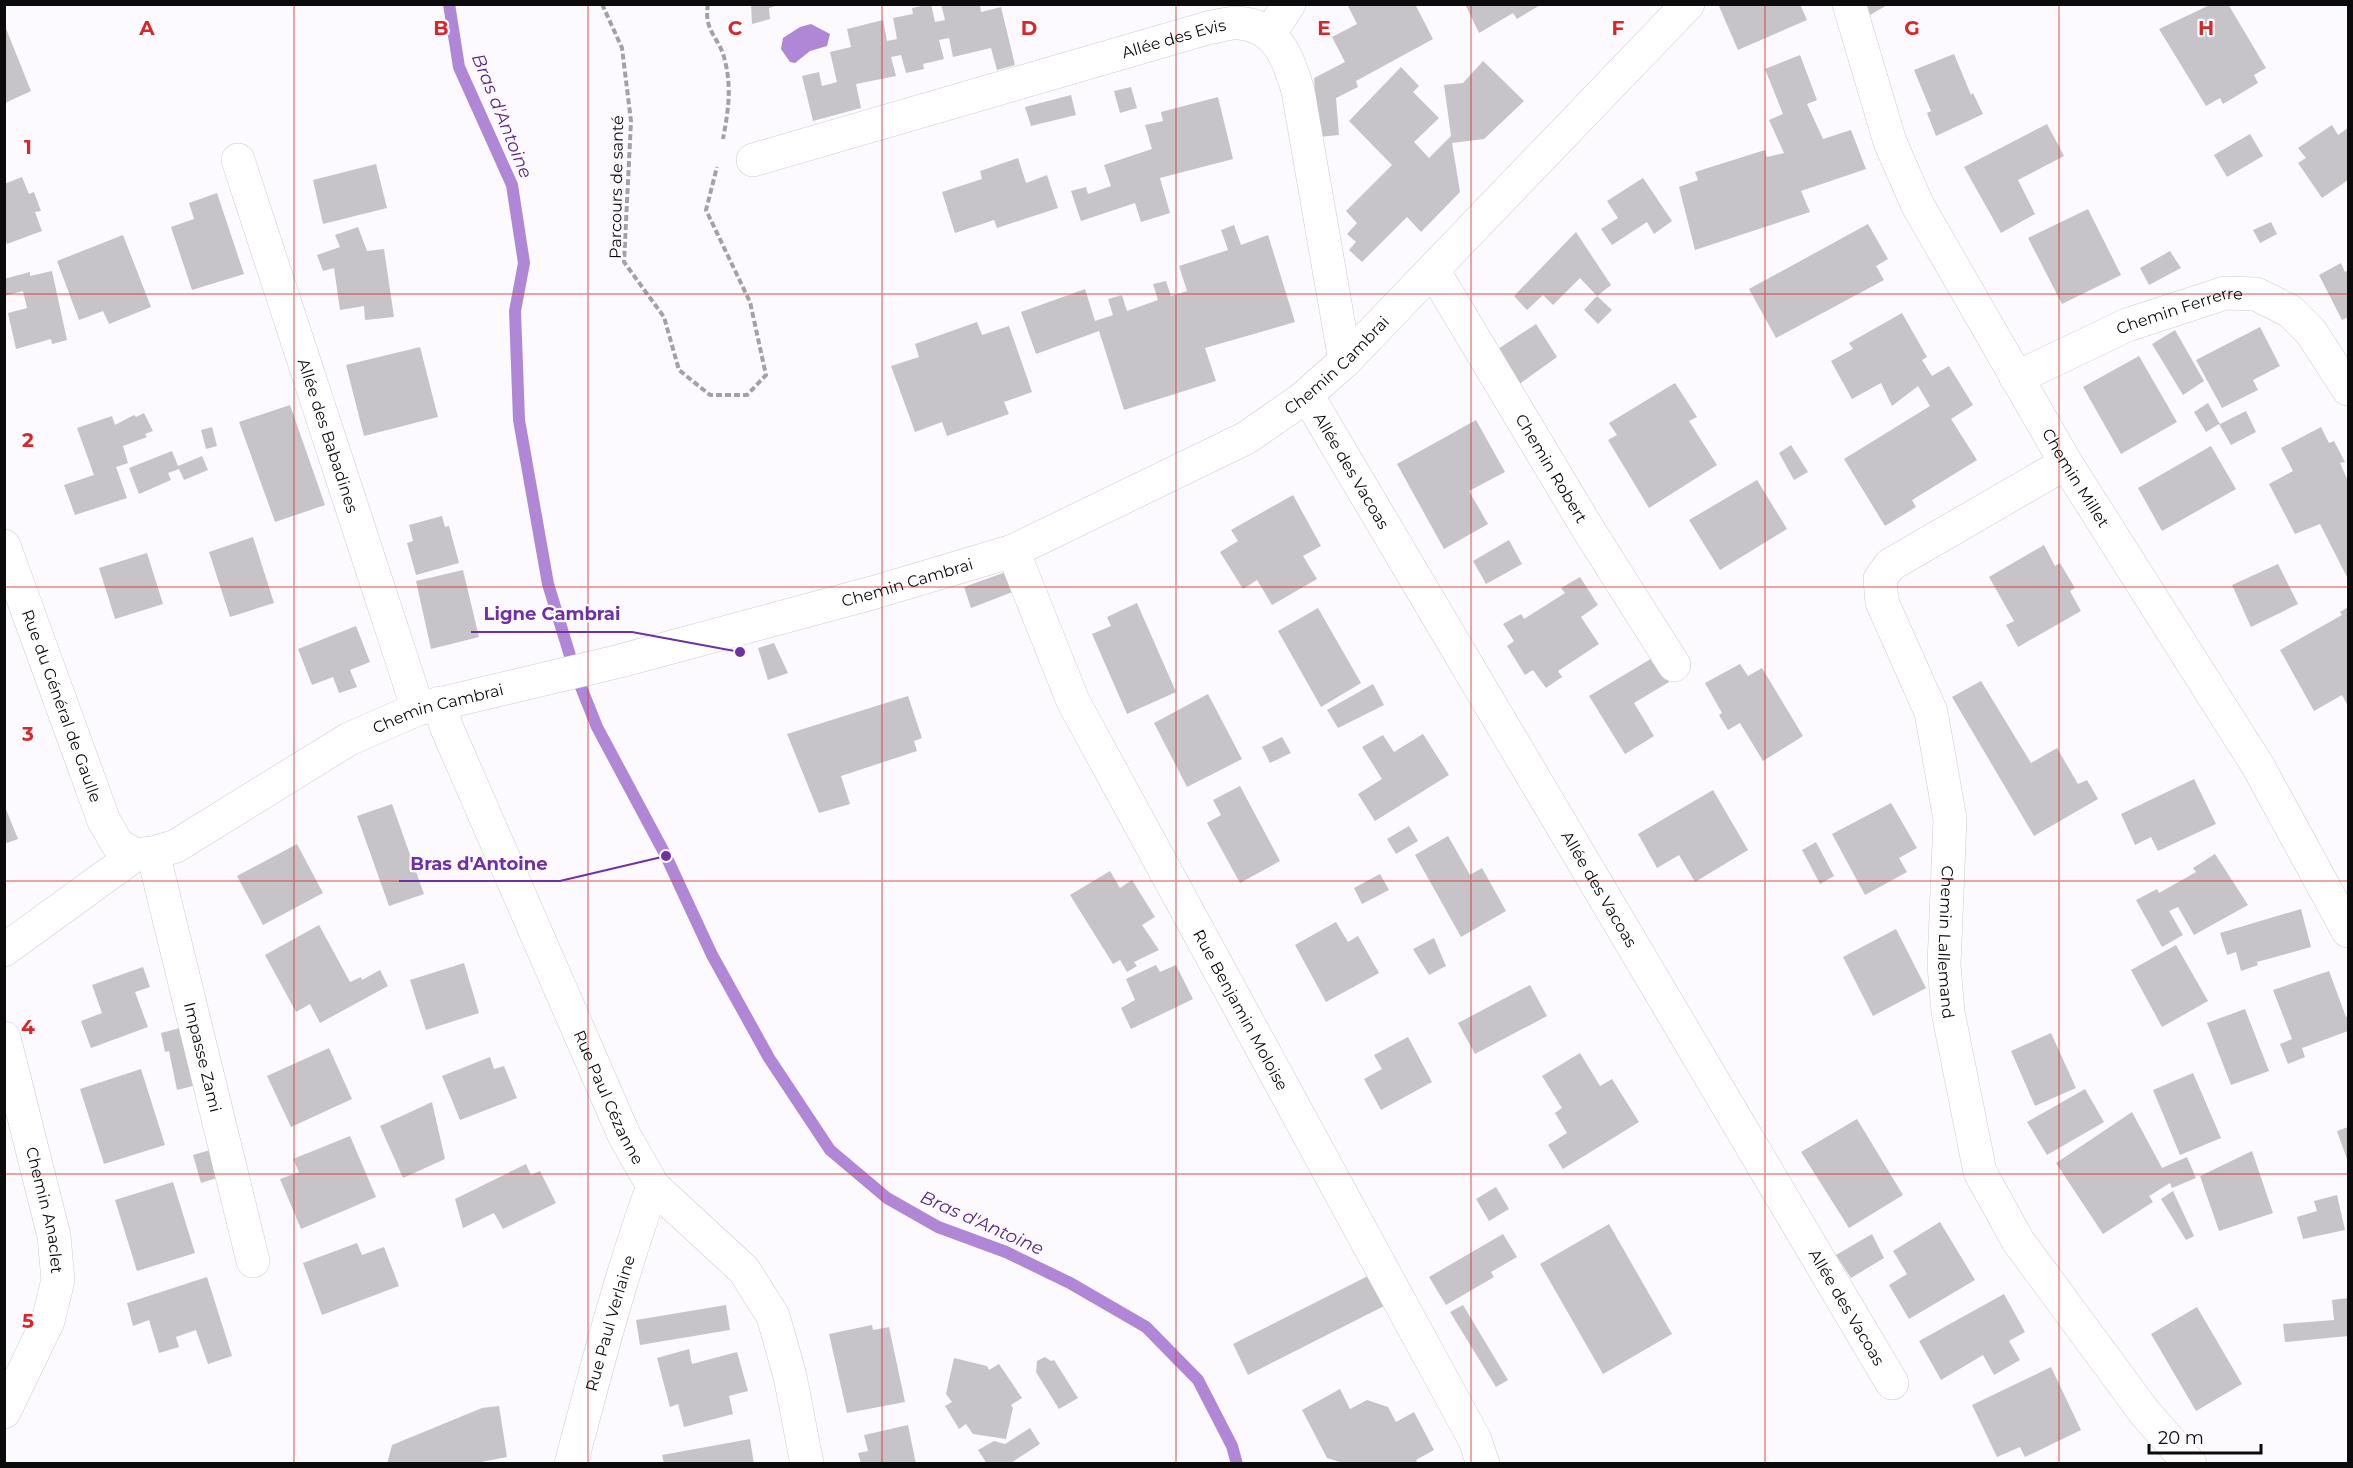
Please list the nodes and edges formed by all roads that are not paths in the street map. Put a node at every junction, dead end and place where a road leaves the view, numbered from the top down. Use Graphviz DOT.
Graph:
graph roads {
  1 [pos="1289,4"];
  2 [pos="1688,4"];
  3 [pos="1849,4"];
  4 [pos="1270,33"];
  5 [pos="238,160"];
  6 [pos="753,160"];
  7 [pos="1433,270"];
  8 [pos="1345,361"];
  9 [pos="2016,378"];
  10 [pos="2349,389"];
  11 [pos="1307,395"];
  12 [pos="2066,463"];
  13 [pos="4,546"];
  14 [pos="1013,550"];
  15 [pos="1674,665"];
  16 [pos="429,706"];
  17 [pos="144,854"];
  18 [pos="2349,931"];
  19 [pos="4,950"];
  20 [pos="4,1038"];
  21 [pos="654,1185"];
  22 [pos="253,1261"];
  23 [pos="1893,1383"];
  24 [pos="4,1412"];
  25 [pos="571,1464"];
  26 [pos="807,1464"];
  27 [pos="1483,1464"];
  28 [pos="2190,1464"];
  1 -- 4 [label="street"];
  2 -- 7 [label="street, Chemin Cambrai"];
  3 -- 9 [label="street, Chemin Millet"];
  4 -- 6 [label="street, Allée des Evis"];
  4 -- 8 [label="street"];
  5 -- 16 [label="street, Allée des Babadines"];
  7 -- 8 [label="street, Chemin Cambrai"];
  7 -- 15 [label="street, Chemin Robert"];
  8 -- 11 [label="street, Chemin Cambrai"];
  9 -- 10 [label="street, Chemin Ferrerre"];
  9 -- 12 [label="street, Chemin Millet"];
  11 -- 14 [label="street, Chemin Cambrai"];
  11 -- 23 [label="street, Allée des Vacoas"];
  12 -- 18 [label="street, Chemin Millet"];
  12 -- 28 [label="street, Chemin Lallemand"];
  13 -- 17 [label="street, Rue du Général de Gaulle"];
  14 -- 16 [label="street, Chemin Cambrai"];
  14 -- 27 [label="street, Rue Benjamin Moloise"];
  16 -- 17 [label="street, Chemin Cambrai"];
  16 -- 21 [label="street, Rue Paul Cézanne"];
  17 -- 19 [label="street, Chemin Cambrai"];
  17 -- 22 [label="street, Impasse Zami"];
  20 -- 24 [label="street, Chemin Anaclet"];
  21 -- 25 [label="street, Rue Paul Verlaine"];
  21 -- 26 [label="street, Rue Paul Cézanne"];
}
